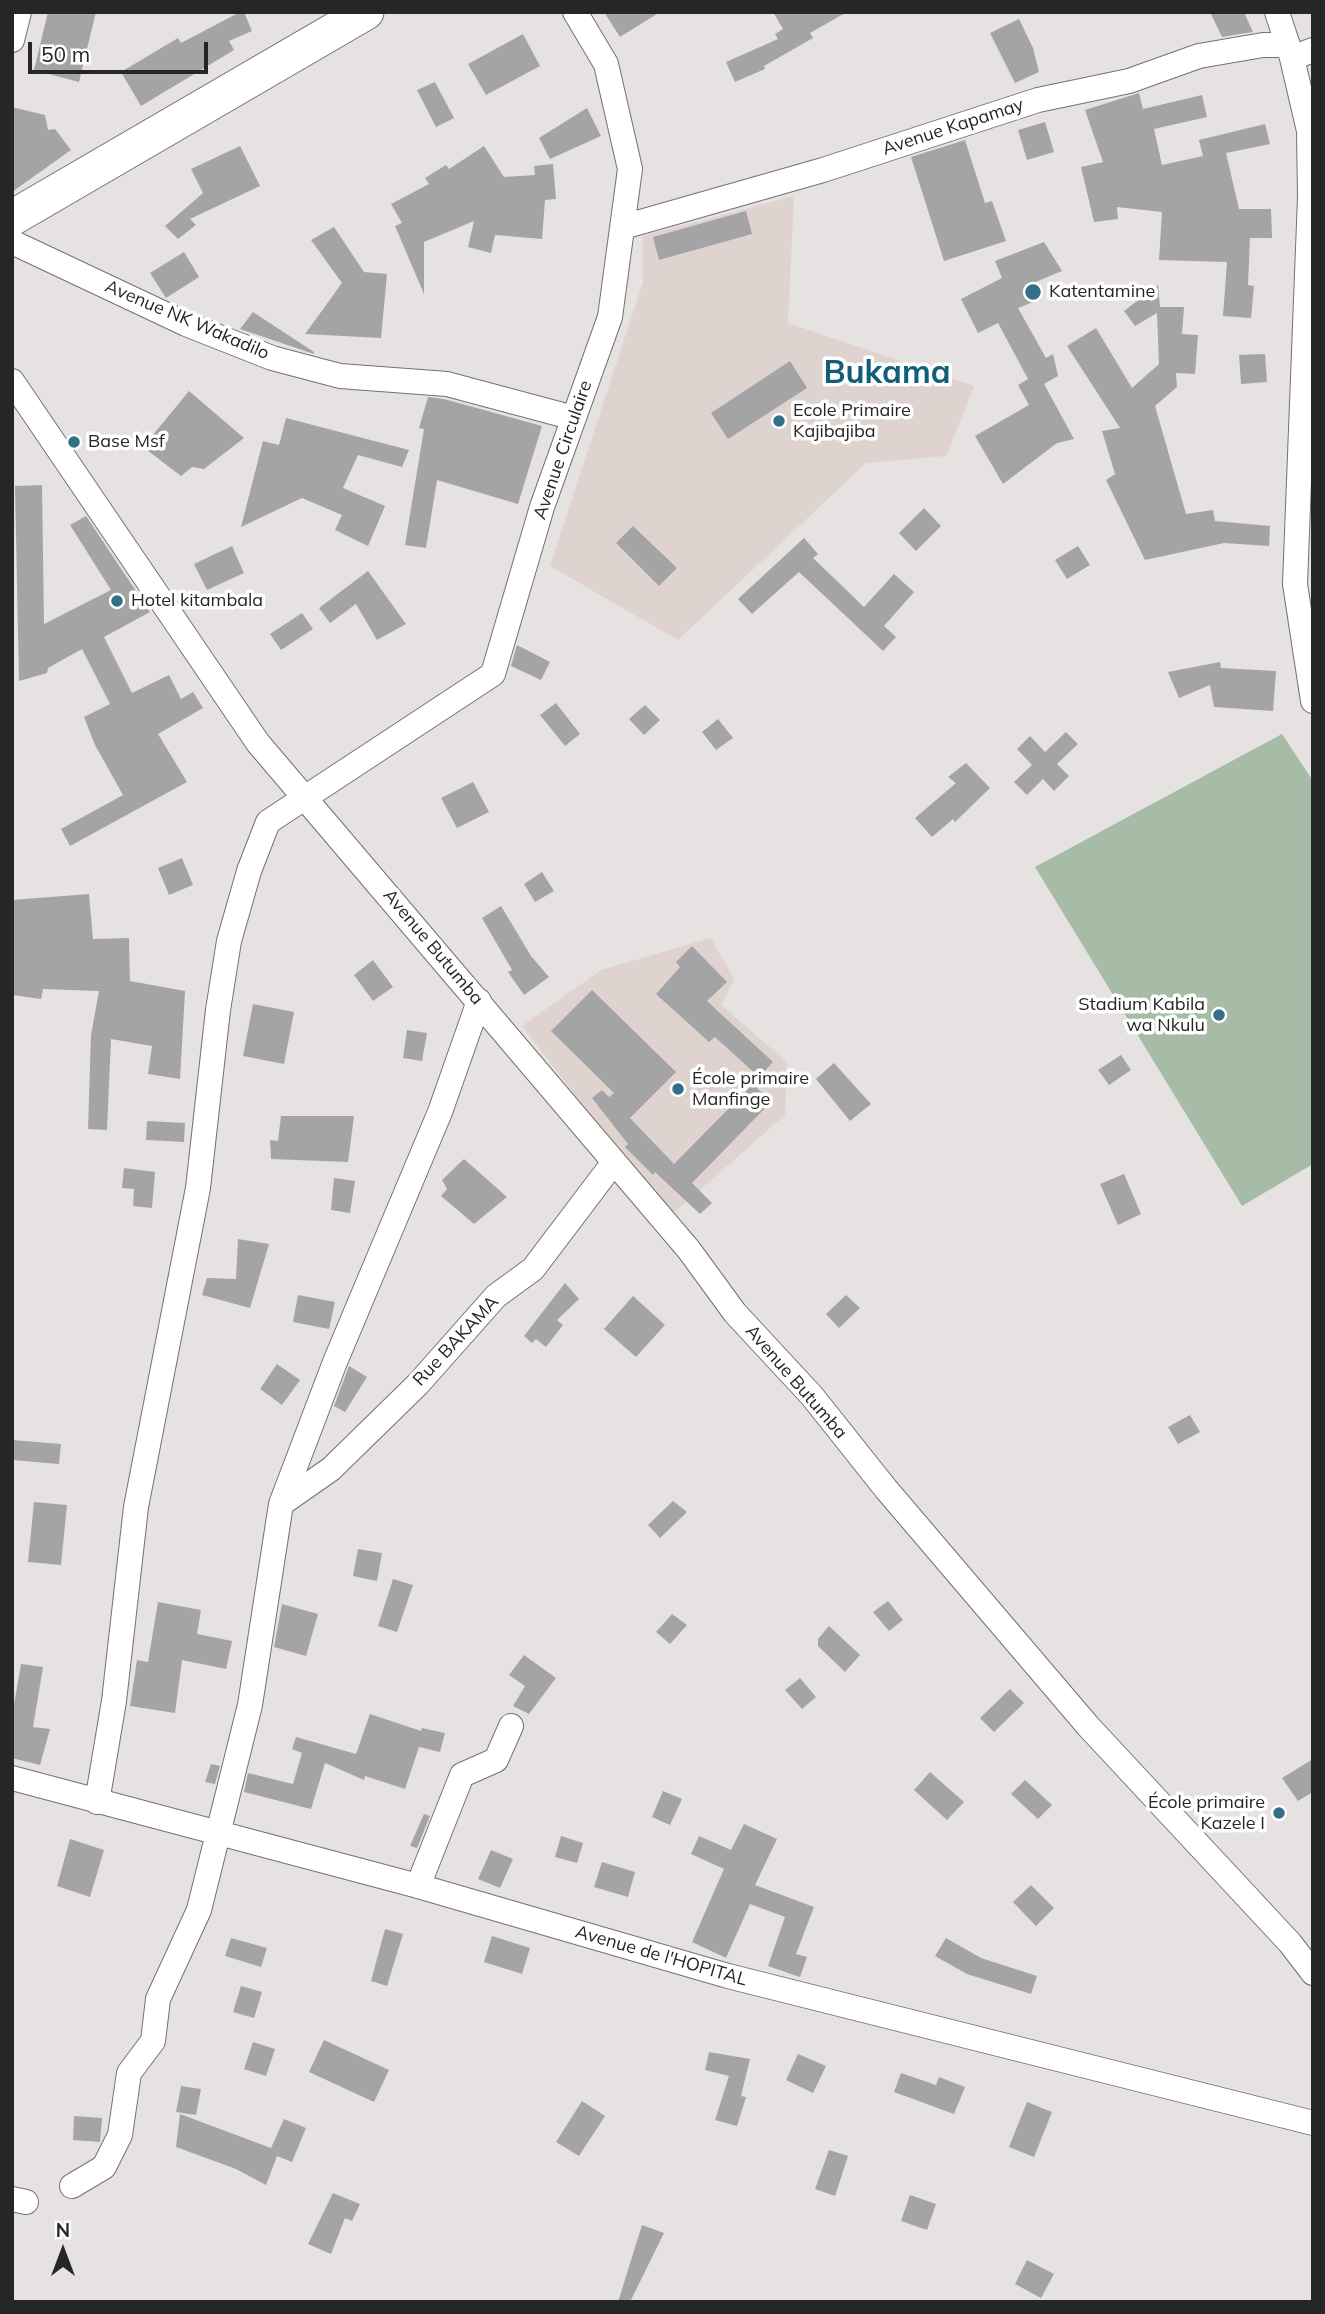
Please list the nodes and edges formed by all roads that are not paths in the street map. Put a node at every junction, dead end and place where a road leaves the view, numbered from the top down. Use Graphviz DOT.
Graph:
graph roads {
  1 [pos="19,12"];
  2 [pos="366,12"];
  3 [pos="575,12"];
  4 [pos="1277,12"];
  5 [pos="12,40"];
  6 [pos="1297,51"];
  7 [pos="1311,197"];
  8 [pos="12,218"];
  9 [pos="623,227"];
  10 [pos="12,242"];
  11 [pos="12,381"];
  12 [pos="574,418"];
  13 [pos="1313,701"];
  14 [pos="308,798"];
  15 [pos="479,1001"];
  16 [pos="614,1162"];
  17 [pos="281,1504"];
  18 [pos="511,1726"];
  19 [pos="12,1778"];
  20 [pos="97,1802"];
  21 [pos="217,1833"];
  22 [pos="418,1886"];
  23 [pos="1313,1973"];
  24 [pos="1313,2123"];
  25 [pos="72,2186"];
  1 -- 5 [label="street"];
  2 -- 8 [label="main road"];
  3 -- 9 [label="street, Avenue Circulaire"];
  4 -- 6 [label="street"];
  6 -- 7 [label="street"];
  6 -- 9 [label="street, Avenue Kapamay"];
  7 -- 13 [label="street"];
  9 -- 12 [label="street, Avenue Circulaire"];
  10 -- 12 [label="street, Avenue NK Wakadilo"];
  11 -- 14 [label="street, Avenue Butumba"];
  12 -- 14 [label="street, Avenue Circulaire"];
  14 -- 15 [label="street, Avenue Butumba"];
  14 -- 20 [label="street, Avenue Circulaire"];
  15 -- 16 [label="street, Avenue Butumba"];
  15 -- 17 [label="street"];
  16 -- 17 [label="street, Rue BAKAMA"];
  16 -- 23 [label="street, Avenue Butumba"];
  17 -- 21 [label="street"];
  18 -- 22 [label="street"];
  19 -- 20 [label="street, Avenue de l'HOPITAL"];
  20 -- 21 [label="street, Avenue de l'HOPITAL"];
  21 -- 22 [label="street, Avenue de l'HOPITAL"];
  21 -- 25 [label="street"];
  22 -- 24 [label="street, Avenue de l'HOPITAL"];
}
